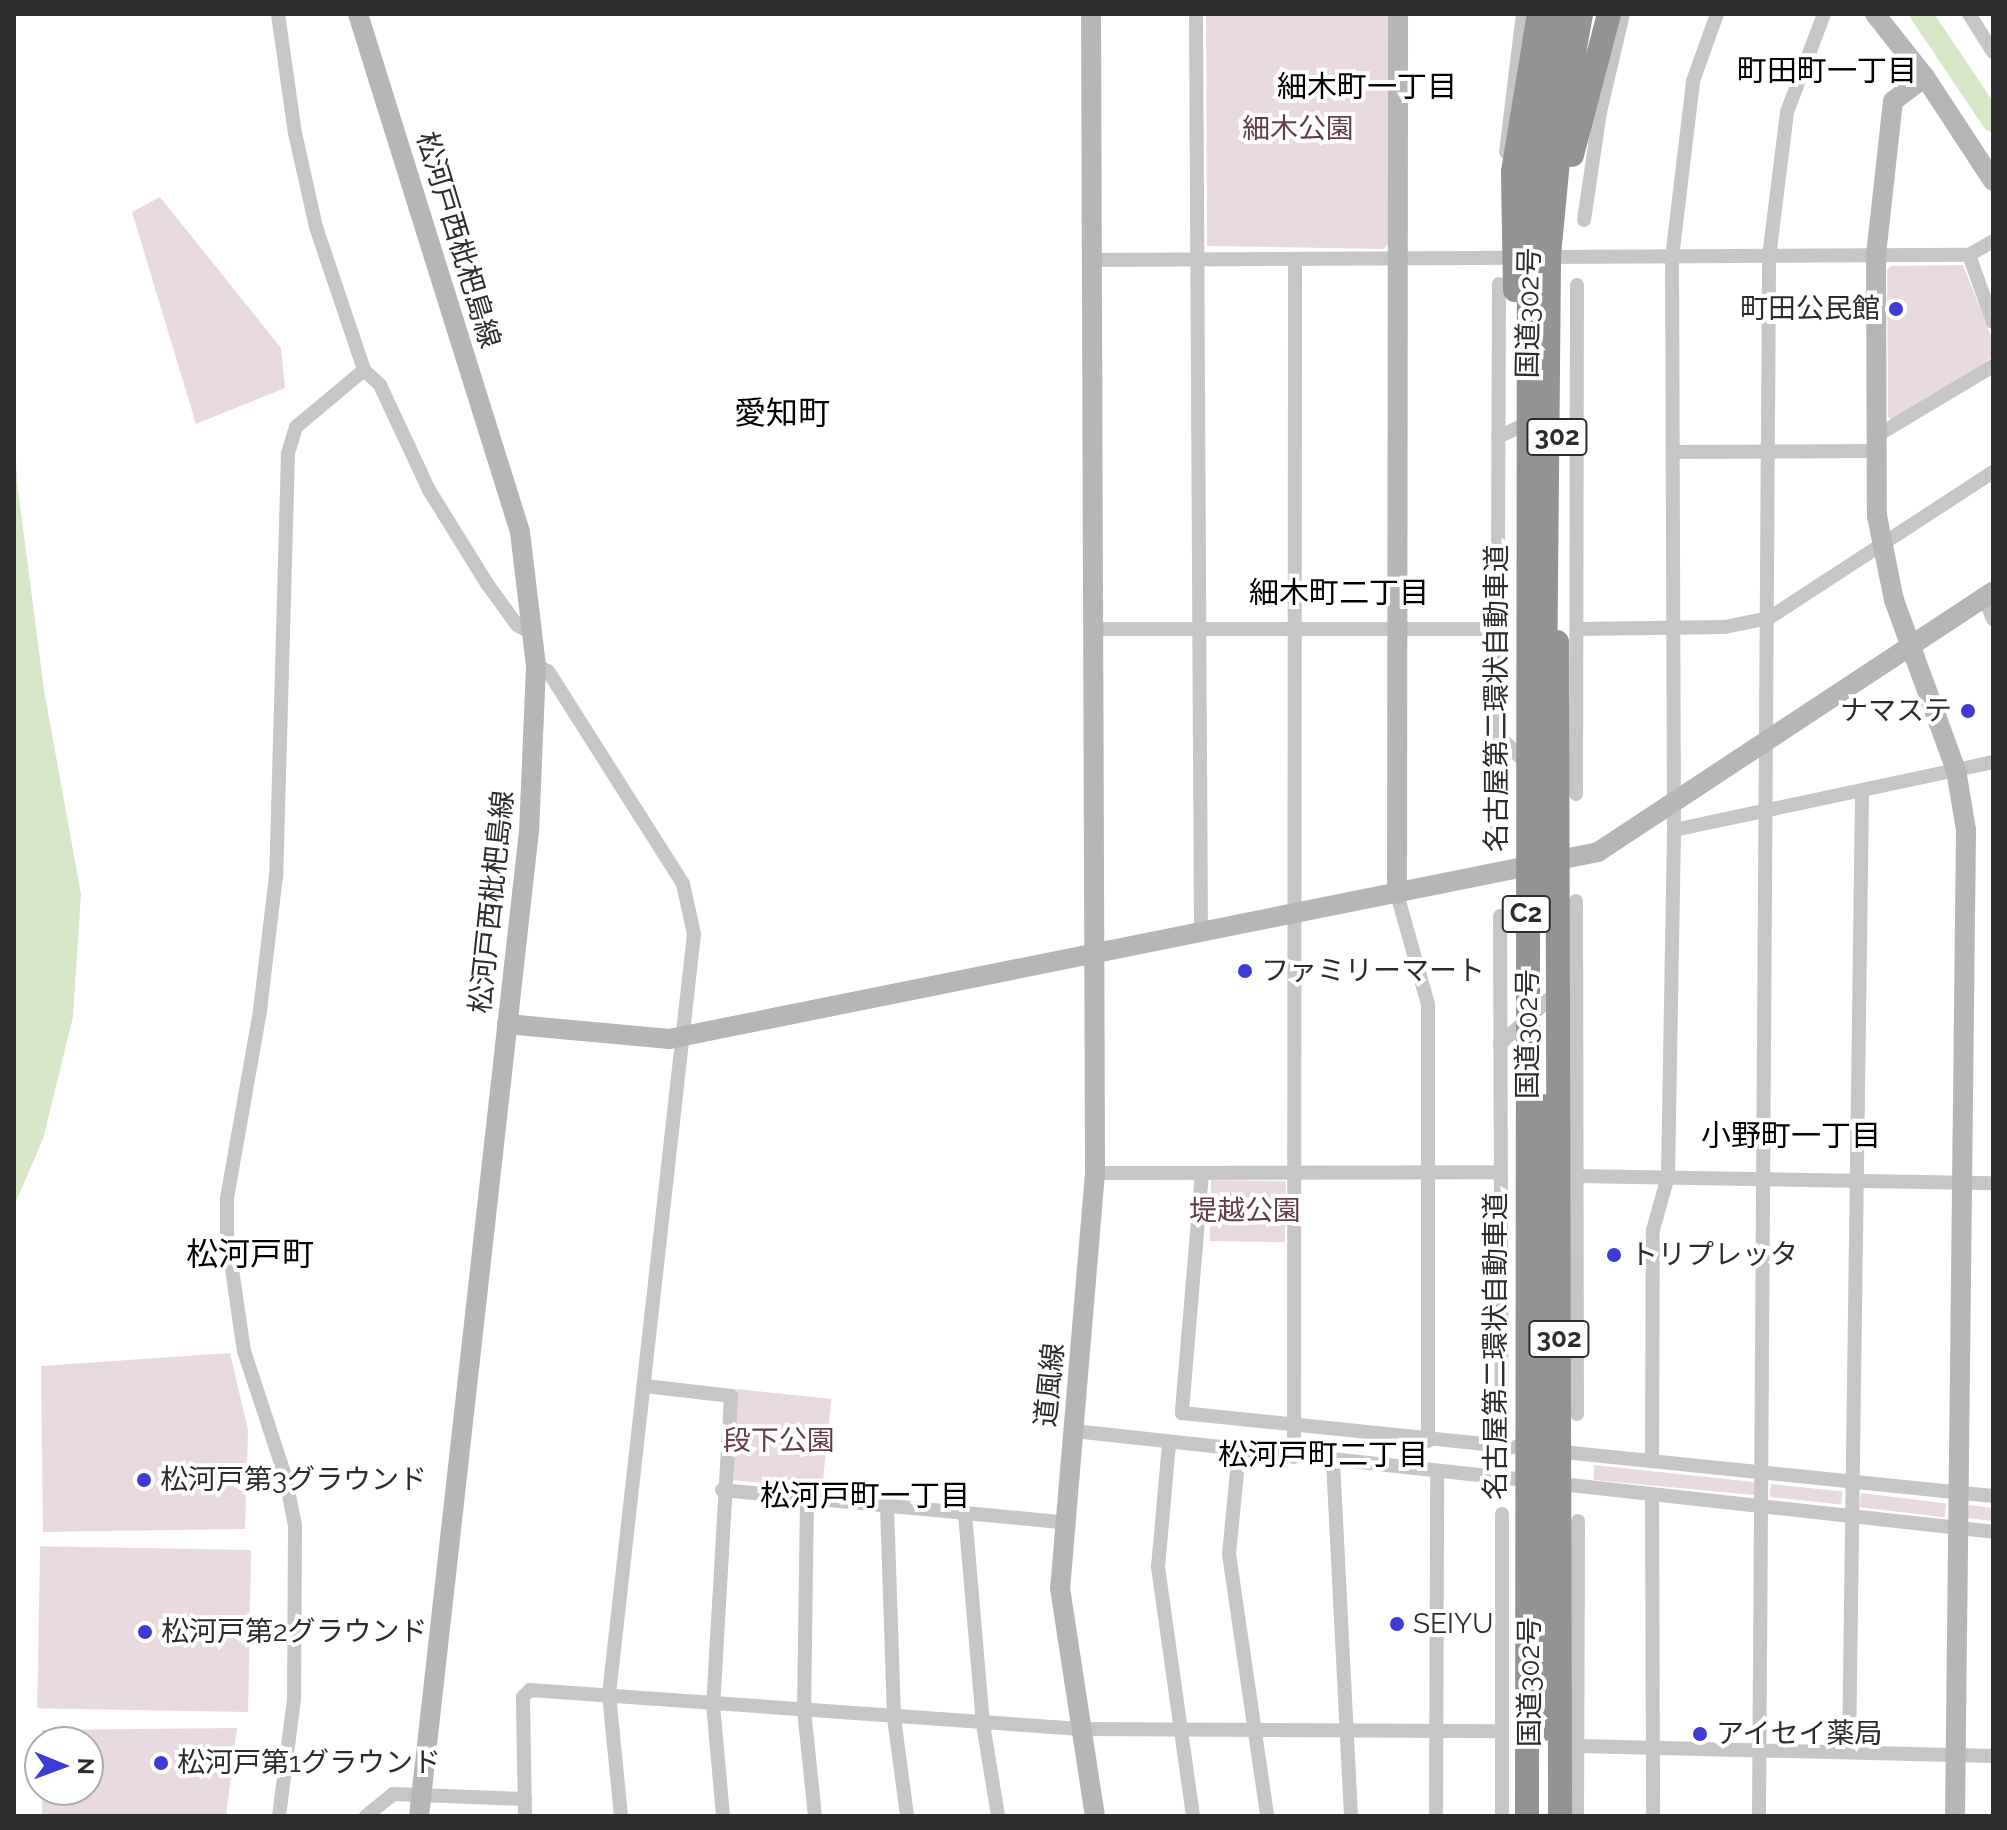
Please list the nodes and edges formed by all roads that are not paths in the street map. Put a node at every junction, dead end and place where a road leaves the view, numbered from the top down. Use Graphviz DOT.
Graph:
graph roads {
  1 [pos="278,14"];
  2 [pos="358,14"];
  3 [pos="1091,14"];
  4 [pos="1196,14"];
  5 [pos="1398,14"];
  6 [pos="1523,14"];
  7 [pos="1539,14"];
  8 [pos="1562,14"];
  9 [pos="1581,14"];
  10 [pos="1593,14"];
  11 [pos="1609,14"];
  12 [pos="1623,14"];
  13 [pos="1717,14"];
  14 [pos="1824,14"];
  15 [pos="1875,14"];
  16 [pos="1969,14"];
  17 [pos="1993,52"];
  18 [pos="1925,77"];
  19 [pos="1509,110"];
  20 [pos="1600,112"];
  21 [pos="1571,124"];
  22 [pos="1567,151"];
  23 [pos="1993,181"];
  24 [pos="1584,220"];
  25 [pos="1503,221"];
  26 [pos="1993,241"];
  27 [pos="1969,255"];
  28 [pos="1876,256"];
  29 [pos="1559,257"];
  30 [pos="1769,257"];
  31 [pos="1672,258"];
  32 [pos="1198,259"];
  33 [pos="1295,259"];
  34 [pos="1399,259"];
  35 [pos="1093,260"];
  36 [pos="1499,284"];
  37 [pos="1577,285"];
  38 [pos="1993,322"];
  39 [pos="1567,356"];
  40 [pos="1993,366"];
  41 [pos="364,370"];
  42 [pos="1557,409"];
  43 [pos="1498,437"];
  44 [pos="1876,444"];
  45 [pos="1536,448"];
  46 [pos="1673,452"];
  47 [pos="1770,452"];
  48 [pos="1993,472"];
  49 [pos="1880,546"];
  50 [pos="1989,594"];
  51 [pos="1769,618"];
  52 [pos="1993,619"];
  53 [pos="1093,629"];
  54 [pos="1201,629"];
  55 [pos="1295,629"];
  56 [pos="1400,629"];
  57 [pos="1496,629"];
  58 [pos="1577,629"];
  59 [pos="1673,629"];
  60 [pos="532,633"];
  61 [pos="1912,646"];
  62 [pos="536,666"];
  63 [pos="1567,712"];
  64 [pos="1497,734"];
  65 [pos="1769,740"];
  66 [pos="1993,762"];
  67 [pos="1956,770"];
  68 [pos="1862,791"];
  69 [pos="1567,794"];
  70 [pos="1674,807"];
  71 [pos="1769,809"];
  72 [pos="1497,825"];
  73 [pos="1674,830"];
  74 [pos="1558,862"];
  75 [pos="1397,894"];
  76 [pos="1576,901"];
  77 [pos="1296,915"];
  78 [pos="1500,916"];
  79 [pos="1201,933"];
  80 [pos="1558,942"];
  81 [pos="1094,957"];
  82 [pos="1576,966"];
  83 [pos="1558,991"];
  84 [pos="507,1024"];
  85 [pos="683,1037"];
  86 [pos="1500,1044"];
  87 [pos="1500,1172"];
  88 [pos="1095,1173"];
  89 [pos="1202,1173"];
  90 [pos="1296,1173"];
  91 [pos="1427,1173"];
  92 [pos="1576,1176"];
  93 [pos="1668,1176"];
  94 [pos="1765,1179"];
  95 [pos="1856,1181"];
  96 [pos="1963,1182"];
  97 [pos="1993,1183"];
  98 [pos="1568,1304"];
  99 [pos="1501,1307"];
  100 [pos="1559,1373"];
  101 [pos="645,1386"];
  102 [pos="1502,1412"];
  103 [pos="1577,1414"];
  104 [pos="1294,1426"];
  105 [pos="1074,1431"];
  106 [pos="1428,1441"];
  107 [pos="1169,1444"];
  108 [pos="1239,1452"];
  109 [pos="1560,1452"];
  110 [pos="1294,1457"];
  111 [pos="1652,1460"];
  112 [pos="1333,1461"];
  113 [pos="1437,1472"];
  114 [pos="1764,1472"];
  115 [pos="1853,1482"];
  116 [pos="1560,1484"];
  117 [pos="722,1490"];
  118 [pos="1957,1492"];
  119 [pos="1652,1495"];
  120 [pos="1993,1496"];
  121 [pos="807,1499"];
  122 [pos="887,1506"];
  123 [pos="1764,1507"];
  124 [pos="965,1514"];
  125 [pos="1502,1514"];
  126 [pos="1852,1517"];
  127 [pos="1578,1521"];
  128 [pos="1062,1522"];
  129 [pos="1957,1528"];
  130 [pos="1993,1532"];
  131 [pos="1526,1594"];
  132 [pos="1560,1622"];
  133 [pos="1502,1668"];
  134 [pos="609,1694"];
  135 [pos="713,1704"];
  136 [pos="804,1710"];
  137 [pos="894,1718"];
  138 [pos="983,1724"];
  139 [pos="1081,1729"];
  140 [pos="1179,1731"];
  141 [pos="1254,1731"];
  142 [pos="1347,1731"];
  143 [pos="1438,1731"];
  144 [pos="1502,1731"];
  145 [pos="1580,1746"];
  146 [pos="1652,1747"];
  147 [pos="1760,1749"];
  148 [pos="1849,1752"];
  149 [pos="1954,1755"];
  150 [pos="1993,1756"];
  151 [pos="525,1799"];
  152 [pos="420,1806"];
  153 [pos="279,1816"];
  154 [pos="366,1816"];
  155 [pos="525,1816"];
  156 [pos="621,1816"];
  157 [pos="723,1816"];
  158 [pos="815,1816"];
  159 [pos="907,1816"];
  160 [pos="998,1816"];
  161 [pos="1095,1816"];
  162 [pos="1193,1816"];
  163 [pos="1267,1816"];
  164 [pos="1351,1816"];
  165 [pos="1436,1816"];
  166 [pos="1502,1816"];
  167 [pos="1514,1816"];
  168 [pos="1527,1816"];
  169 [pos="1542,1816"];
  170 [pos="1560,1816"];
  171 [pos="1577,1816"];
  172 [pos="1653,1816"];
  173 [pos="1759,1816"];
  174 [pos="1955,1816"];
  1 -- 41 [label="street"];
  2 -- 60 [label="street, 松河戸西枇杷島線"];
  3 -- 35 [label="street, 道風線"];
  4 -- 32 [label="street"];
  5 -- 34 [label="street"];
  6 -- 19 [label="street"];
  7 -- 45 [label="highway, bridge"];
  8 -- 45 [label="highway, 名古屋第二環状自動車道 / C2, bridge"];
  9 -- 45 [label="highway, 名古屋第二環状自動車道 / C2, bridge"];
  10 -- 21 [label="highway, 国道302号 / 302"];
  11 -- 45 [label="highway, bridge"];
  12 -- 20 [label="street"];
  13 -- 31 [label="street"];
  14 -- 30 [label="street"];
  15 -- 18 [label="street"];
  16 -- 17 [label="street"];
  18 -- 23 [label="street"];
  18 -- 28 [label="street"];
  19 -- 22 [label="street"];
  19 -- 25 [label="street"];
  20 -- 21 [label="street"];
  20 -- 24 [label="street"];
  21 -- 22 [label="highway, 国道302号 / 302"];
  22 -- 29 [label="highway, 国道302号 / 302"];
  26 -- 27 [label="street"];
  27 -- 28 [label="street"];
  27 -- 38 [label="street"];
  28 -- 30 [label="street"];
  28 -- 44 [label="street"];
  29 -- 31 [label="street"];
  29 -- 34 [label="street"];
  29 -- 39 [label="highway, 国道302号 / 302"];
  30 -- 31 [label="street"];
  30 -- 47 [label="street"];
  31 -- 46 [label="street"];
  32 -- 33 [label="street"];
  32 -- 35 [label="street"];
  32 -- 54 [label="street"];
  33 -- 34 [label="street"];
  33 -- 55 [label="street"];
  34 -- 56 [label="street"];
  35 -- 53 [label="street, 道風線"];
  36 -- 43 [label="street"];
  37 -- 39 [label="street"];
  39 -- 42 [label="highway, 国道302号 / 302"];
  39 -- 58 [label="street"];
  40 -- 44 [label="street"];
  41 -- 60 [label="street"];
  41 -- 153 [label="street"];
  42 -- 43 [label="street"];
  42 -- 63 [label="highway, 国道302号 / 302"];
  43 -- 57 [label="street"];
  44 -- 47 [label="street"];
  44 -- 49 [label="street"];
  45 -- 131 [label="highway, 名古屋第二環状自動車道 / C2, bridge"];
  45 -- 169 [label="highway, 名古屋第二環状自動車道 / C2, bridge"];
  46 -- 47 [label="street"];
  46 -- 59 [label="street"];
  47 -- 51 [label="street"];
  48 -- 49 [label="street"];
  49 -- 51 [label="street"];
  49 -- 61 [label="street"];
  50 -- 52 [label="street"];
  50 -- 61 [label="street"];
  51 -- 59 [label="street"];
  51 -- 65 [label="street"];
  53 -- 54 [label="street"];
  53 -- 81 [label="street, 道風線"];
  54 -- 55 [label="street"];
  54 -- 79 [label="street"];
  55 -- 56 [label="street"];
  55 -- 77 [label="street"];
  56 -- 57 [label="street"];
  56 -- 75 [label="street"];
  57 -- 64 [label="street"];
  58 -- 59 [label="street"];
  58 -- 63 [label="street"];
  59 -- 70 [label="street"];
  60 -- 62 [label="street, 松河戸西枇杷島線"];
  61 -- 65 [label="street"];
  61 -- 67 [label="street"];
  62 -- 84 [label="street, 松河戸西枇杷島線"];
  62 -- 85 [label="street"];
  63 -- 69 [label="highway, 国道302号 / 302"];
  64 -- 69 [label="street"];
  64 -- 72 [label="street"];
  65 -- 70 [label="street"];
  65 -- 71 [label="street"];
  66 -- 67 [label="street"];
  67 -- 68 [label="street"];
  67 -- 96 [label="street"];
  68 -- 71 [label="street"];
  68 -- 95 [label="street"];
  69 -- 74 [label="highway, 国道302号 / 302"];
  70 -- 73 [label="street"];
  70 -- 74 [label="street"];
  71 -- 73 [label="street"];
  71 -- 94 [label="street"];
  73 -- 93 [label="street"];
  74 -- 75 [label="street"];
  74 -- 80 [label="highway, 国道302号 / 302"];
  75 -- 77 [label="street"];
  75 -- 91 [label="street"];
  76 -- 82 [label="street"];
  77 -- 79 [label="street"];
  77 -- 90 [label="street"];
  78 -- 86 [label="street"];
  79 -- 81 [label="street"];
  80 -- 82 [label="street"];
  80 -- 83 [label="highway, 国道302号 / 302"];
  81 -- 85 [label="street"];
  81 -- 88 [label="street, 道風線"];
  82 -- 92 [label="street"];
  83 -- 86 [label="street"];
  83 -- 98 [label="highway, 国道302号 / 302"];
  84 -- 85 [label="street"];
  84 -- 152 [label="street, 松河戸西枇杷島線"];
  85 -- 101 [label="street"];
  86 -- 87 [label="street"];
  87 -- 91 [label="street"];
  87 -- 99 [label="street"];
  88 -- 89 [label="street"];
  88 -- 105 [label="street, 道風線"];
  89 -- 90 [label="street"];
  89 -- 104 [label="street"];
  90 -- 91 [label="street"];
  90 -- 104 [label="street"];
  91 -- 106 [label="street"];
  92 -- 93 [label="street"];
  92 -- 98 [label="street"];
  93 -- 94 [label="street"];
  93 -- 111 [label="street"];
  94 -- 95 [label="street"];
  94 -- 114 [label="street"];
  95 -- 96 [label="street"];
  95 -- 115 [label="street"];
  96 -- 97 [label="street"];
  96 -- 118 [label="street"];
  98 -- 100 [label="highway, 国道302号 / 302"];
  98 -- 103 [label="street"];
  99 -- 100 [label="street"];
  99 -- 102 [label="street"];
  100 -- 109 [label="highway, 国道302号 / 302"];
  101 -- 117 [label="street"];
  101 -- 134 [label="street"];
  104 -- 106 [label="street"];
  104 -- 110 [label="street"];
  105 -- 107 [label="street"];
  105 -- 128 [label="street, 道風線"];
  106 -- 109 [label="street"];
  107 -- 108 [label="street"];
  107 -- 140 [label="street"];
  108 -- 110 [label="street"];
  108 -- 141 [label="street"];
  109 -- 111 [label="street"];
  109 -- 116 [label="highway, 国道302号 / 302"];
  110 -- 112 [label="street"];
  111 -- 114 [label="street"];
  112 -- 113 [label="street"];
  112 -- 142 [label="street"];
  113 -- 116 [label="street"];
  113 -- 143 [label="street"];
  114 -- 115 [label="street"];
  114 -- 123 [label="street"];
  115 -- 118 [label="street"];
  115 -- 126 [label="street"];
  116 -- 119 [label="street"];
  116 -- 132 [label="highway, 国道302号 / 302"];
  117 -- 121 [label="street"];
  117 -- 135 [label="street"];
  118 -- 120 [label="street"];
  118 -- 129 [label="street"];
  119 -- 123 [label="street"];
  119 -- 146 [label="street"];
  121 -- 122 [label="street"];
  121 -- 136 [label="street"];
  122 -- 124 [label="street"];
  122 -- 137 [label="street"];
  123 -- 126 [label="street"];
  123 -- 147 [label="street"];
  124 -- 128 [label="street"];
  124 -- 138 [label="street"];
  125 -- 133 [label="street"];
  126 -- 129 [label="street"];
  126 -- 148 [label="street"];
  127 -- 145 [label="street"];
  128 -- 139 [label="street, 道風線"];
  129 -- 130 [label="street"];
  129 -- 149 [label="street"];
  131 -- 167 [label="highway, bridge"];
  131 -- 168 [label="highway, 名古屋第二環状自動車道 / C2, bridge"];
  132 -- 133 [label="street"];
  132 -- 170 [label="highway, 国道302号 / 302"];
  133 -- 144 [label="street"];
  134 -- 135 [label="street"];
  134 -- 151 [label="street"];
  134 -- 156 [label="street"];
  135 -- 136 [label="street"];
  135 -- 157 [label="street"];
  136 -- 137 [label="street"];
  136 -- 158 [label="street"];
  137 -- 138 [label="street"];
  137 -- 159 [label="street"];
  138 -- 139 [label="street"];
  138 -- 160 [label="street"];
  139 -- 140 [label="street"];
  139 -- 161 [label="street, 道風線"];
  140 -- 141 [label="street"];
  140 -- 162 [label="street"];
  141 -- 142 [label="street"];
  141 -- 163 [label="street"];
  142 -- 143 [label="street"];
  142 -- 164 [label="street"];
  143 -- 144 [label="street"];
  143 -- 165 [label="street"];
  144 -- 166 [label="street"];
  145 -- 146 [label="street"];
  145 -- 171 [label="street"];
  146 -- 147 [label="street"];
  146 -- 172 [label="street"];
  147 -- 148 [label="street"];
  147 -- 173 [label="street"];
  148 -- 149 [label="street"];
  149 -- 150 [label="street"];
  149 -- 174 [label="street"];
  151 -- 152 [label="street"];
  151 -- 155 [label="street"];
  152 -- 154 [label="street"];
}
